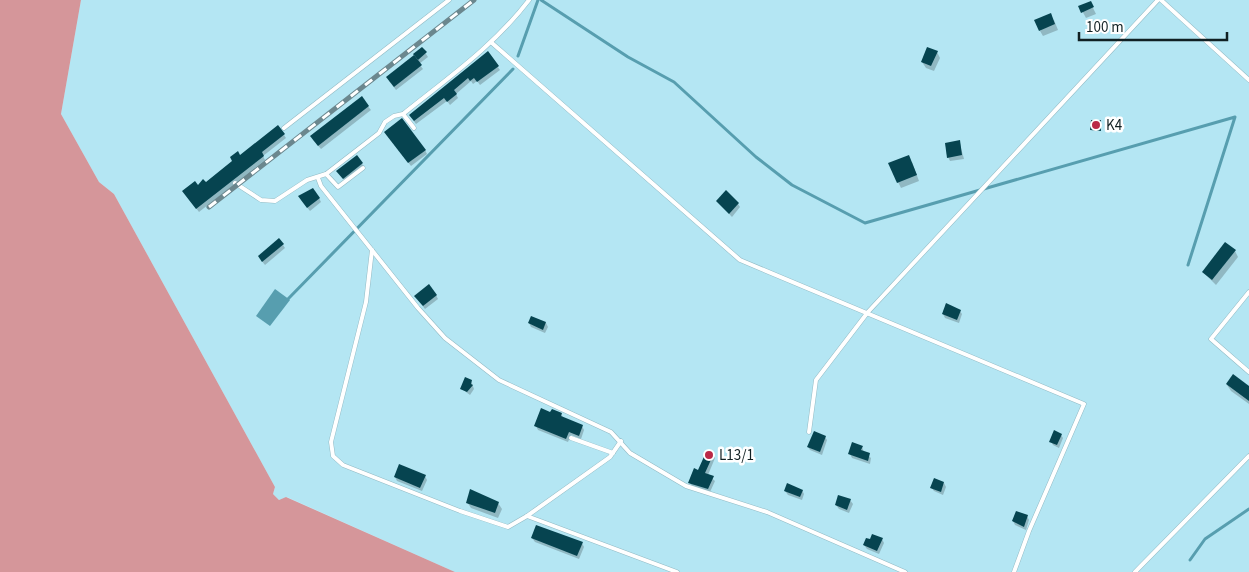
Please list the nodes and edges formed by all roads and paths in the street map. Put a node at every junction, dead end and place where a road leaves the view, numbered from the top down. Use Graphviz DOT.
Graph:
graph roads {
  1 [pos="449,0"];
  2 [pos="529,0"];
  3 [pos="1160,0"];
  4 [pos="492,43"];
  5 [pos="1249,80"];
  6 [pos="403,114"];
  7 [pos="284,128"];
  8 [pos="414,128"];
  9 [pos="363,168"];
  10 [pos="326,174"];
  11 [pos="318,178"];
  12 [pos="235,183"];
  13 [pos="372,250"];
  14 [pos="1249,292"];
  15 [pos="868,312"];
  16 [pos="1248,371"];
  17 [pos="809,432"];
  18 [pos="571,438"];
  19 [pos="621,441"];
  20 [pos="613,453"];
  21 [pos="1249,456"];
  22 [pos="527,516"];
  23 [pos="677,572"];
  24 [pos="905,572"];
  25 [pos="1014,572"];
  26 [pos="1135,572"];
  1 -- 7 [label="lane"];
  2 -- 4 [label="lane"];
  3 -- 5 [label="lane"];
  3 -- 15 [label="lane"];
  4 -- 6 [label="lane"];
  4 -- 15 [label="lane"];
  6 -- 8 [label="lane"];
  6 -- 10 [label="lane"];
  9 -- 10 [label="lane"];
  10 -- 11 [label="lane"];
  11 -- 12 [label="lane"];
  11 -- 13 [label="lane"];
  13 -- 19 [label="lane"];
  13 -- 22 [label="lane"];
  14 -- 16 [label="lane"];
  15 -- 17 [label="lane"];
  15 -- 25 [label="lane"];
  18 -- 20 [label="lane"];
  19 -- 20 [label="lane"];
  19 -- 24 [label="lane"];
  20 -- 22 [label="lane"];
  21 -- 26 [label="lane"];
  22 -- 23 [label="lane"];
}
